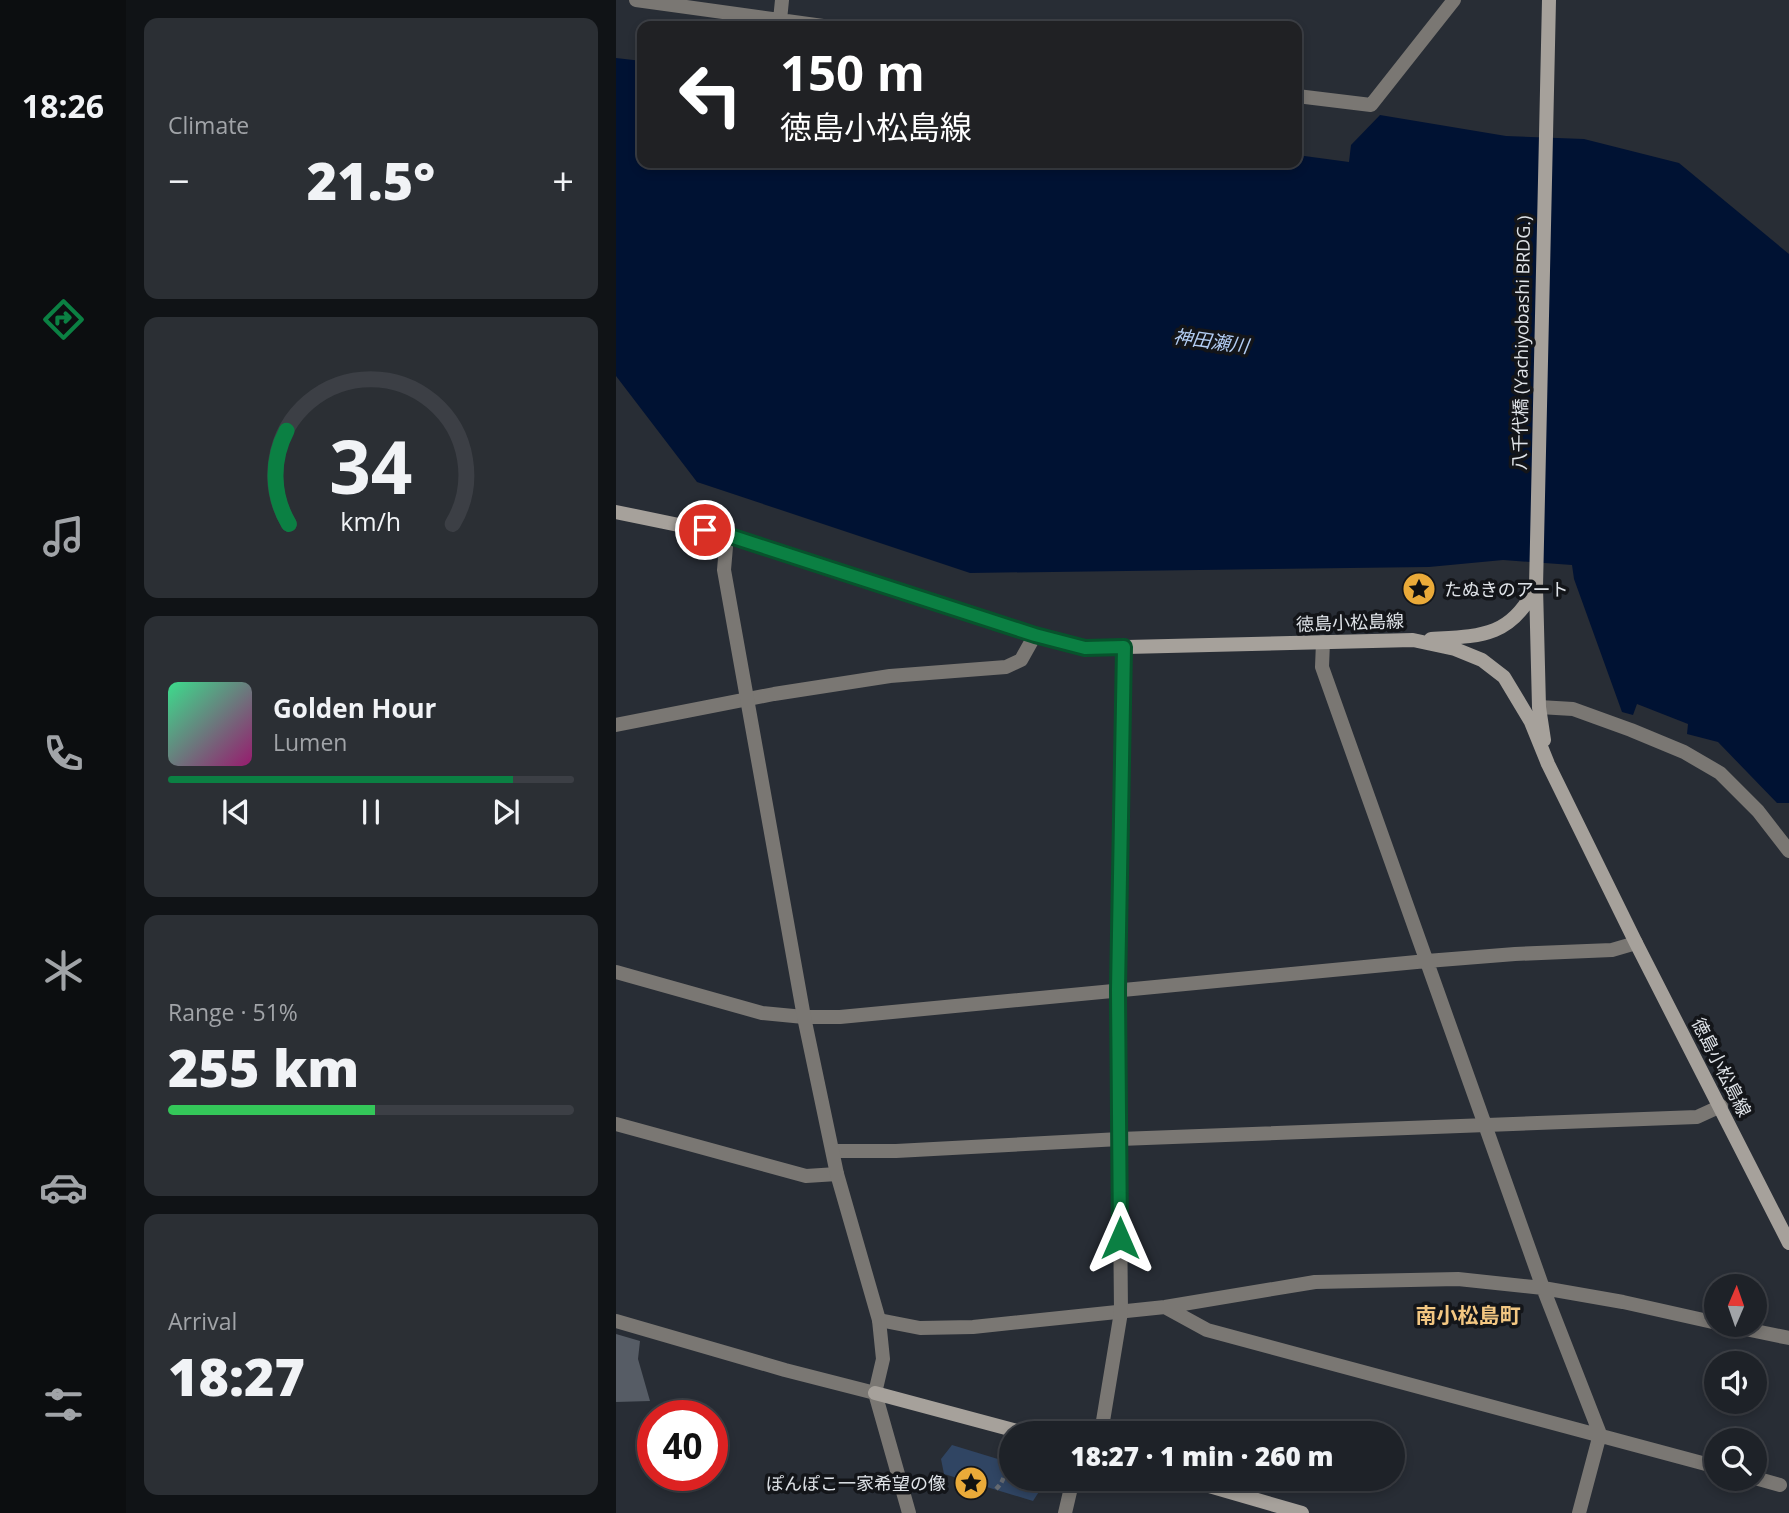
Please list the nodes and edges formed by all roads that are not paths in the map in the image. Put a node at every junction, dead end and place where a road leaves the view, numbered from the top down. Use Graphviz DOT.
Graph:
graph roads {
  1 [pos="636,0"];
  2 [pos="782,0"];
  3 [pos="1454,0"];
  4 [pos="1549,0"];
  5 [pos="780,20"];
  6 [pos="787,21"];
  7 [pos="1302,97"];
  8 [pos="616,512"];
  9 [pos="727,535"];
  10 [pos="1536,587"];
  11 [pos="1035,635"];
  12 [pos="1413,640"];
  13 [pos="1322,642"];
  14 [pos="1124,647"];
  15 [pos="746,700"];
  16 [pos="1539,707"];
  17 [pos="616,725"];
  18 [pos="1548,764"];
  19 [pos="1789,850"];
  20 [pos="1636,943"];
  21 [pos="1427,961"];
  22 [pos="616,972"];
  23 [pos="1118,990"];
  24 [pos="804,1017"];
  25 [pos="1721,1106"];
  26 [pos="616,1124"];
  27 [pos="1487,1126"];
  28 [pos="1120,1139"];
  29 [pos="833,1151"];
  30 [pos="836,1174"];
  31 [pos="1789,1243"];
  32 [pos="1543,1288"];
  33 [pos="1165,1307"];
  34 [pos="1121,1312"];
  35 [pos="879,1320"];
  36 [pos="1704,1320"];
  37 [pos="616,1321"];
  38 [pos="1768,1334"];
  39 [pos="1789,1338"];
  40 [pos="875,1393"];
  41 [pos="1103,1421"];
  42 [pos="999,1426"];
  43 [pos="1600,1434"];
  44 [pos="1704,1463"];
  45 [pos="1767,1481"];
  46 [pos="1780,1485"];
  47 [pos="1070,1491"];
  48 [pos="1226,1491"];
  49 [pos="909,1513"];
  50 [pos="1065,1513"];
  51 [pos="1302,1513"];
  52 [pos="1579,1513"];
  1 -- 5 [label="street"];
  2 -- 5 [label="street"];
  3 -- 7 [label="street"];
  4 -- 10 [label="main road, 八千代橋 (Yachiyobashi BRDG.)"];
  5 -- 6 [label="street"];
  8 -- 9 [label="main road, 徳島小松島線"];
  9 -- 11 [label="main road, 徳島小松島線"];
  9 -- 15 [label="street"];
  10 -- 12 [label="main road"];
  10 -- 16 [label="main road, 八千代橋 (Yachiyobashi BRDG.)"];
  11 -- 14 [label="main road, 徳島小松島線"];
  11 -- 15 [label="street"];
  12 -- 13 [label="main road, 徳島小松島線"];
  12 -- 18 [label="main road, 徳島小松島線"];
  13 -- 14 [label="main road, 徳島小松島線"];
  13 -- 21 [label="street"];
  14 -- 23 [label="street"];
  15 -- 17 [label="street"];
  15 -- 24 [label="street"];
  16 -- 18 [label="main road, 八千代橋 (Yachiyobashi BRDG.)"];
  16 -- 19 [label="street"];
  18 -- 20 [label="main road, 徳島小松島線"];
  20 -- 21 [label="street"];
  20 -- 25 [label="main road, 徳島小松島線"];
  21 -- 23 [label="street"];
  21 -- 27 [label="street"];
  22 -- 24 [label="street"];
  23 -- 24 [label="street"];
  23 -- 28 [label="street"];
  24 -- 29 [label="street"];
  25 -- 27 [label="street"];
  25 -- 31 [label="main road, 徳島小松島線"];
  26 -- 30 [label="street"];
  27 -- 28 [label="street"];
  27 -- 32 [label="street"];
  28 -- 29 [label="street"];
  28 -- 34 [label="street"];
  29 -- 30 [label="street"];
  30 -- 35 [label="street"];
  32 -- 33 [label="street"];
  32 -- 36 [label="street"];
  32 -- 43 [label="street"];
  33 -- 34 [label="street"];
  33 -- 43 [label="street"];
  34 -- 35 [label="street"];
  34 -- 41 [label="street"];
  35 -- 40 [label="street"];
  37 -- 40 [label="street"];
  38 -- 39 [label="street"];
  40 -- 42 [label="main road"];
  40 -- 49 [label="street"];
  43 -- 44 [label="street"];
  43 -- 52 [label="street"];
  45 -- 46 [label="street"];
  47 -- 50 [label="street"];
  48 -- 51 [label="main road"];
}
